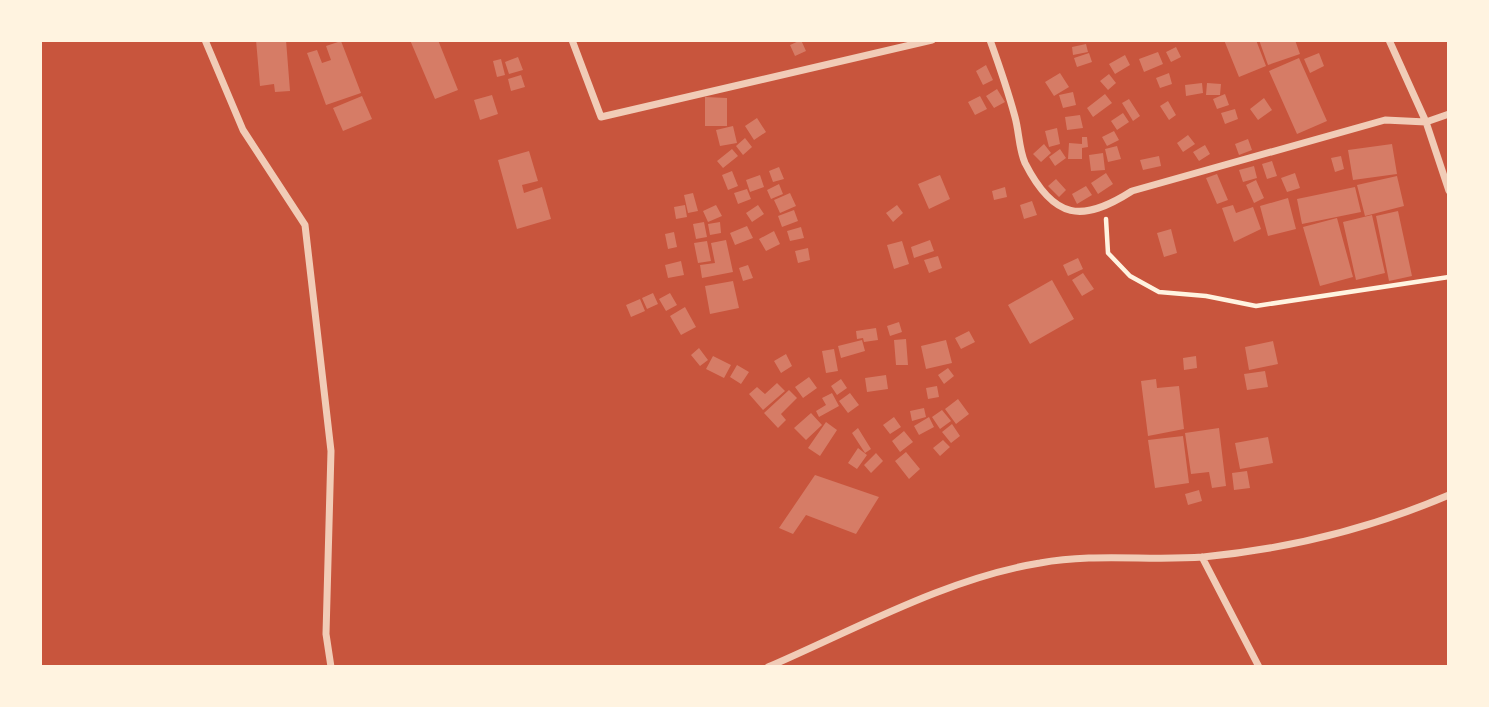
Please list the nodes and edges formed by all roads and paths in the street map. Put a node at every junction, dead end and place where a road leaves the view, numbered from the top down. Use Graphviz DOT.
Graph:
graph roads {
  1 [pos="205,40"];
  2 [pos="572,40"];
  3 [pos="932,40"];
  4 [pos="990,40"];
  5 [pos="1389,40"];
  6 [pos="1449,114"];
  7 [pos="1426,122"];
  8 [pos="1449,191"];
  9 [pos="1105,208"];
  10 [pos="1449,277"];
  11 [pos="1449,495"];
  12 [pos="1202,557"];
  13 [pos="331,667"];
  14 [pos="768,667"];
  15 [pos="1259,667"];
  1 -- 13 [label="street"];
  2 -- 3 [label="street"];
  4 -- 9 [label="street"];
  5 -- 7 [label="street"];
  6 -- 7 [label="street"];
  7 -- 8 [label="street"];
  7 -- 9 [label="street"];
  9 -- 10 [label="path"];
  11 -- 12 [label="street"];
  12 -- 14 [label="street"];
  12 -- 15 [label="street"];
}
